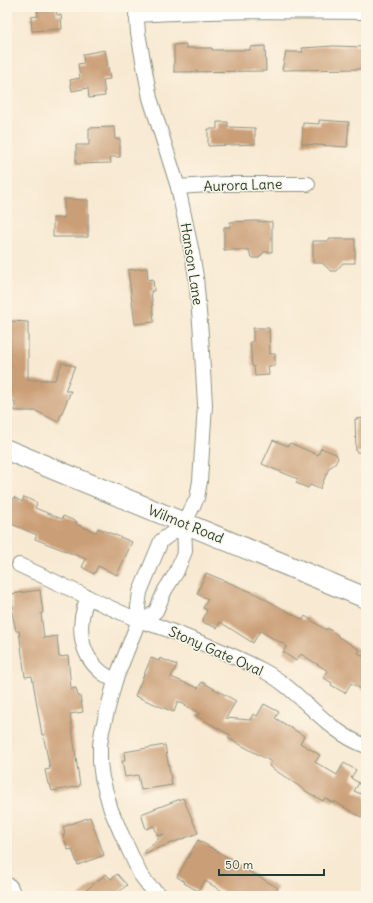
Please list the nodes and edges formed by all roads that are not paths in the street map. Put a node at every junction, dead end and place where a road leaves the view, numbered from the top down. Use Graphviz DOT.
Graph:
graph roads {
  1 [pos="136,11"];
  2 [pos="366,12"];
  3 [pos="308,184"];
  4 [pos="178,187"];
  5 [pos="7,450"];
  6 [pos="184,524"];
  7 [pos="19,565"];
  8 [pos="88,597"];
  9 [pos="366,598"];
  10 [pos="139,620"];
  11 [pos="115,681"];
  12 [pos="366,746"];
  13 [pos="7,889"];
  14 [pos="10,896"];
  15 [pos="161,896"];
  1 -- 2 [label="street"];
  1 -- 4 [label="street, Hanson Lane"];
  3 -- 4 [label="street, Aurora Lane"];
  4 -- 6 [label="street, Hanson Lane"];
  5 -- 6 [label="street, Wilmot Road"];
  6 -- 9 [label="street, Wilmot Road"];
  6 -- 10 [label="street"];
  6 -- 10 [label="street, Stony Gate Oval"];
  7 -- 8 [label="street"];
  8 -- 10 [label="street"];
  8 -- 11 [label="street"];
  10 -- 11 [label="street"];
  10 -- 12 [label="street, Stony Gate Oval"];
  11 -- 15 [label="street"];
  13 -- 14 [label="highway"];
}
